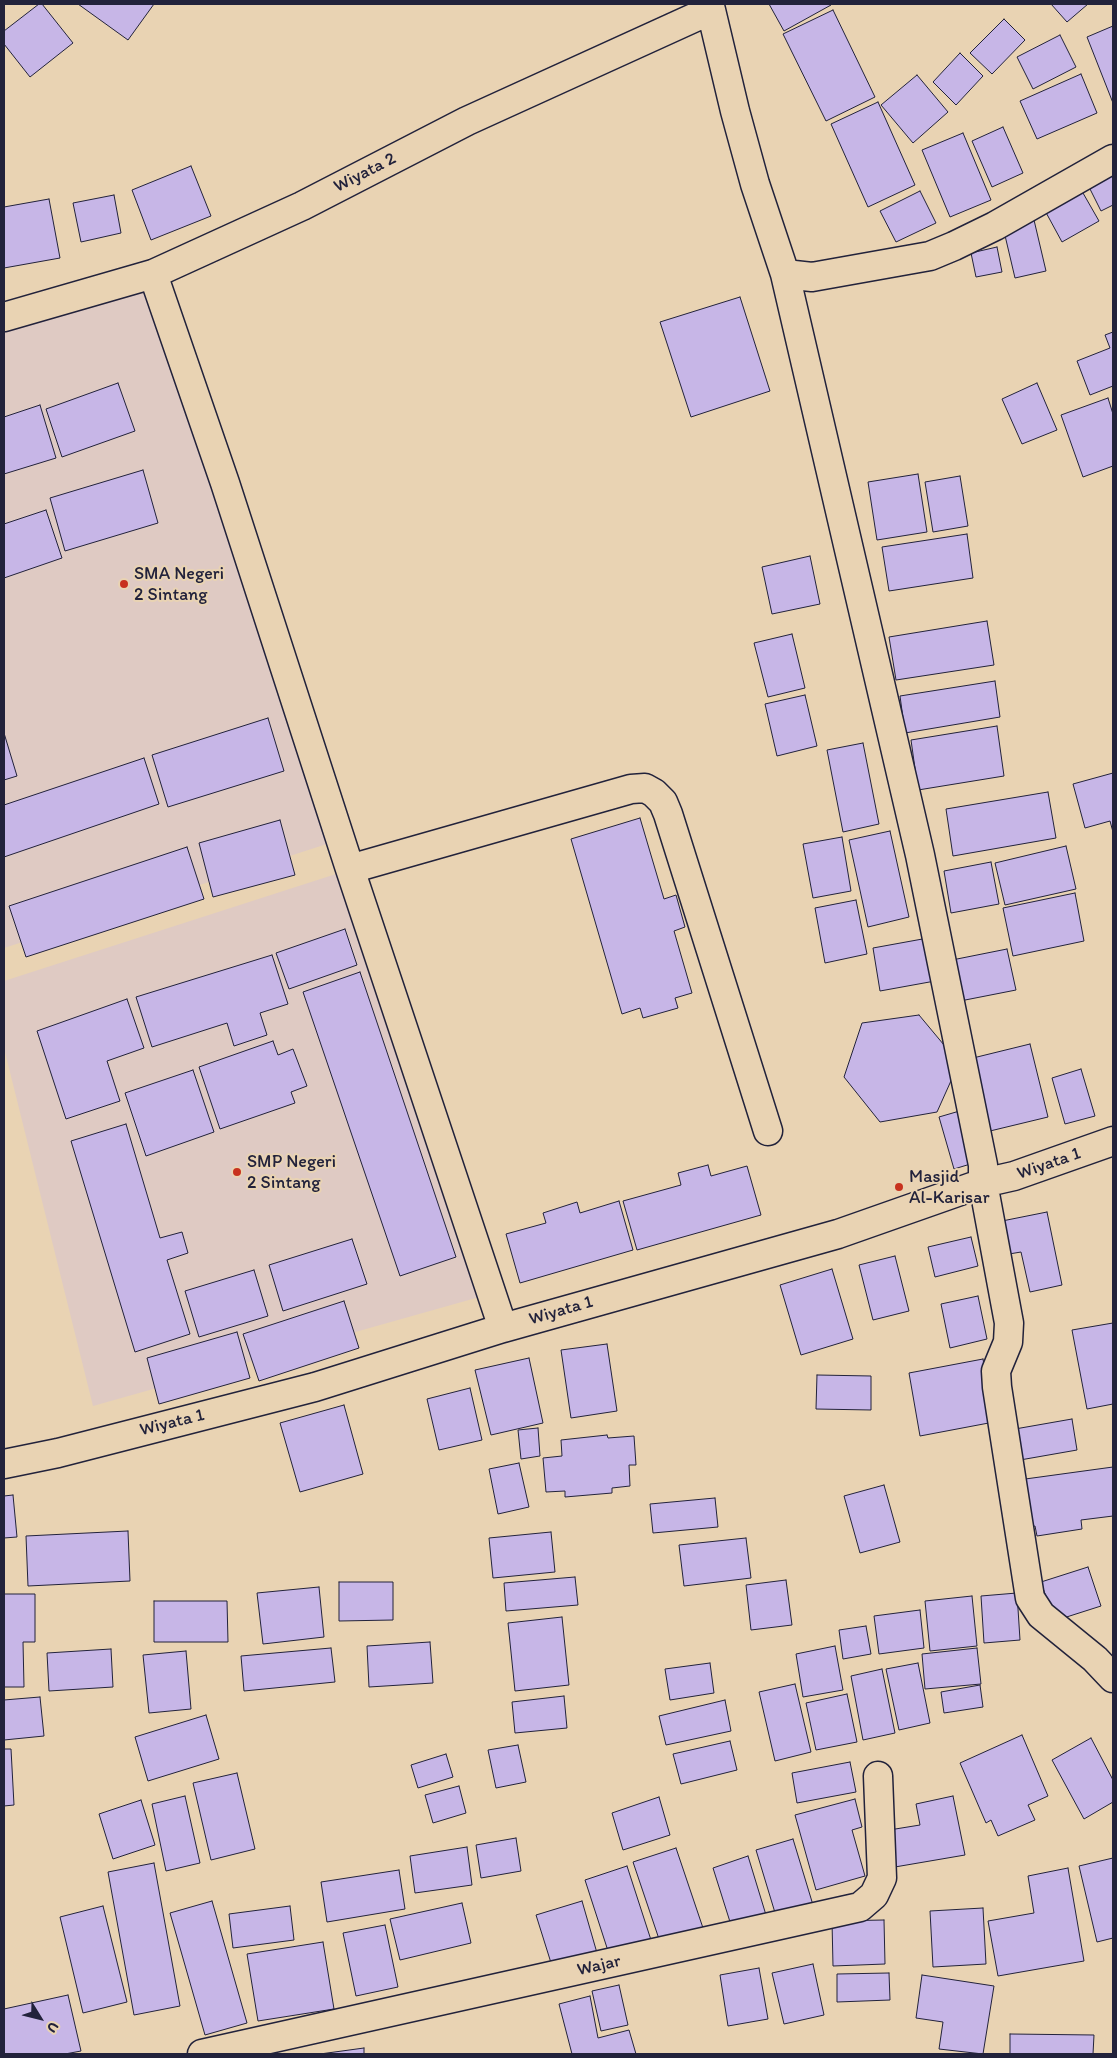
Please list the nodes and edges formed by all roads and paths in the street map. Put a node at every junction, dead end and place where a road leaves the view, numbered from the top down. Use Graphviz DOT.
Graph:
graph roads {
  1 [pos="710,7"];
  2 [pos="1113,159"];
  3 [pos="154,274"];
  4 [pos="785,274"];
  5 [pos="4,317"];
  6 [pos="350,869"];
  7 [pos="768,1131"];
  8 [pos="1113,1141"];
  9 [pos="983,1183"];
  10 [pos="503,1328"];
  11 [pos="4,1464"];
  12 [pos="1113,1678"];
  13 [pos="878,1776"];
  14 [pos="202,2054"];
  1 -- 3 [label="street, Wiyata 2"];
  1 -- 4 [label="street"];
  2 -- 4 [label="street"];
  3 -- 5 [label="street, Wiyata 2"];
  3 -- 6 [label="street"];
  4 -- 9 [label="street"];
  6 -- 7 [label="street"];
  6 -- 10 [label="street"];
  8 -- 9 [label="street, Wiyata 1"];
  9 -- 10 [label="street, Wiyata 1"];
  9 -- 12 [label="street"];
  10 -- 11 [label="street, Wiyata 1"];
  13 -- 14 [label="street, Wajar"];
}
